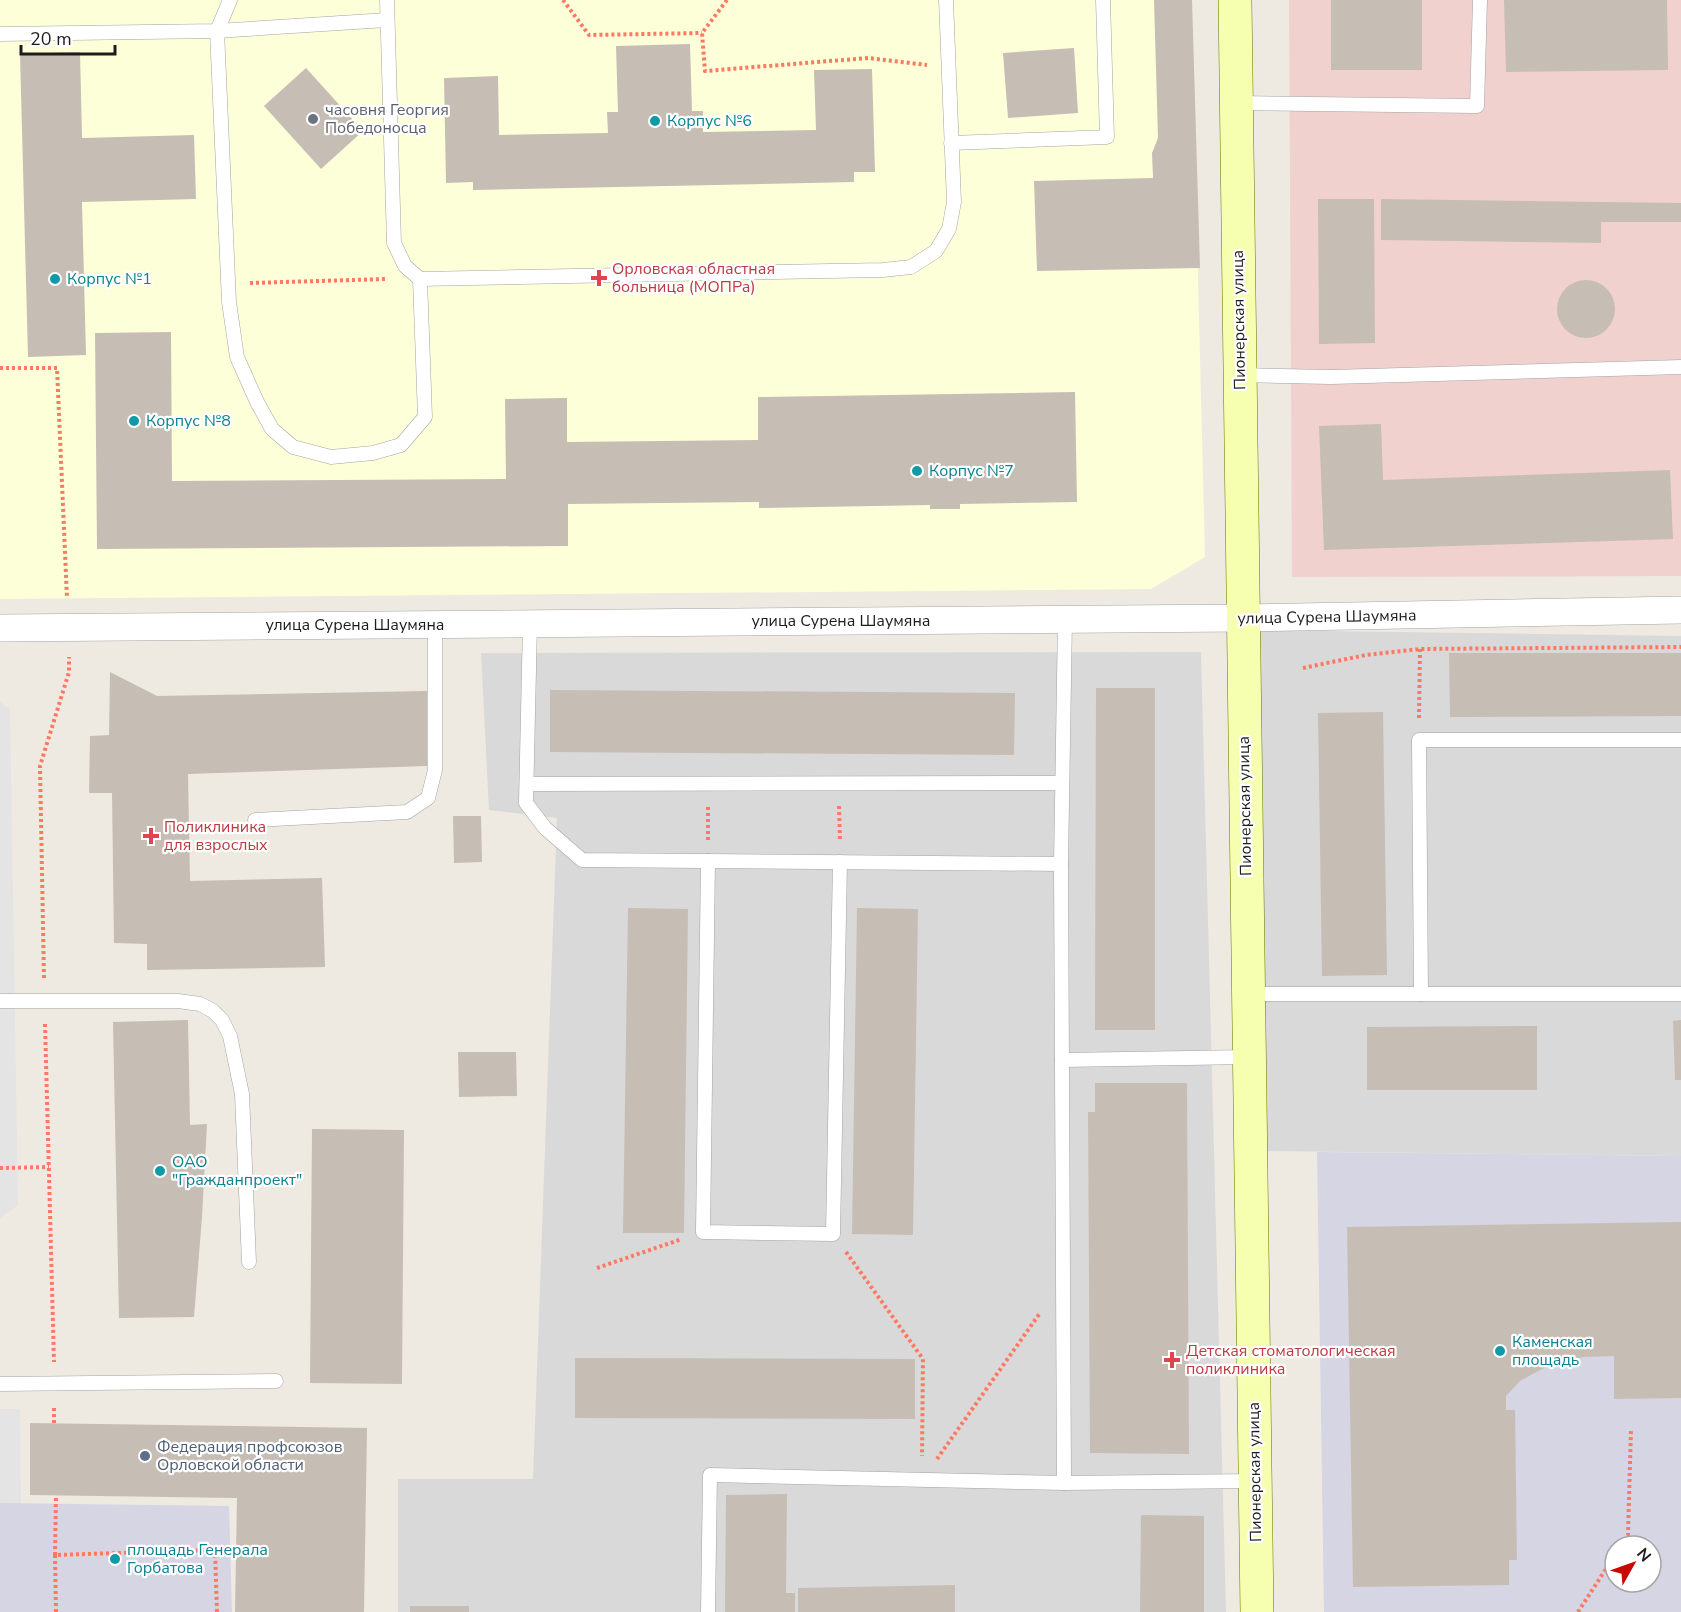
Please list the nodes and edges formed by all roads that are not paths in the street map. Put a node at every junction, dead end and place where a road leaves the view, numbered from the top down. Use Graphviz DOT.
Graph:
graph roads {
  1 [pos="230,0"];
  2 [pos="387,0"];
  3 [pos="946,0"];
  4 [pos="1103,0"];
  5 [pos="1235,0"];
  6 [pos="1480,0"];
  7 [pos="387,20"];
  8 [pos="217,31"];
  9 [pos="0,34"];
  10 [pos="1236,103"];
  11 [pos="951,143"];
  12 [pos="420,279"];
  13 [pos="1681,367"];
  14 [pos="1240,375"];
  15 [pos="1681,610"];
  16 [pos="1243,618"];
  17 [pos="1065,620"];
  18 [pos="435,624"];
  19 [pos="530,624"];
  20 [pos="0,628"];
  21 [pos="1681,740"];
  22 [pos="1062,783"];
  23 [pos="526,784"];
  24 [pos="255,820"];
  25 [pos="708,861"];
  26 [pos="840,862"];
  27 [pos="1061,864"];
  28 [pos="1248,994"];
  29 [pos="1421,994"];
  30 [pos="1681,994"];
  31 [pos="0,1000"];
  32 [pos="1249,1057"];
  33 [pos="1062,1060"];
  34 [pos="249,1262"];
  35 [pos="276,1381"];
  36 [pos="0,1384"];
  37 [pos="1255,1481"];
  38 [pos="1064,1483"];
  39 [pos="708,1612"];
  40 [pos="1257,1612"];
  1 -- 8 [label="lane"];
  2 -- 7 [label="lane"];
  3 -- 11 [label="lane"];
  4 -- 11 [label="lane"];
  5 -- 10 [label="main road, Пионерская улица"];
  6 -- 10 [label="lane"];
  7 -- 8 [label="lane"];
  7 -- 12 [label="lane"];
  8 -- 9 [label="lane"];
  8 -- 12 [label="lane"];
  10 -- 14 [label="main road, Пионерская улица"];
  11 -- 12 [label="lane"];
  13 -- 14 [label="lane"];
  14 -- 16 [label="main road, Пионерская улица"];
  15 -- 16 [label="street, улица Сурена Шаумяна"];
  16 -- 17 [label="street, улица Сурена Шаумяна"];
  16 -- 28 [label="main road, Пионерская улица"];
  17 -- 19 [label="street, улица Сурена Шаумяна"];
  17 -- 22 [label="lane"];
  18 -- 19 [label="street, улица Сурена Шаумяна"];
  18 -- 20 [label="street, улица Сурена Шаумяна"];
  18 -- 24 [label="lane"];
  19 -- 23 [label="lane"];
  21 -- 29 [label="lane"];
  22 -- 23 [label="lane"];
  22 -- 27 [label="lane"];
  23 -- 25 [label="lane"];
  25 -- 26 [label="lane"];
  25 -- 26 [label="lane"];
  26 -- 27 [label="lane"];
  27 -- 33 [label="lane"];
  28 -- 29 [label="lane"];
  28 -- 32 [label="main road, Пионерская улица"];
  29 -- 30 [label="lane"];
  31 -- 34 [label="lane"];
  32 -- 33 [label="lane"];
  32 -- 37 [label="main road, Пионерская улица"];
  33 -- 38 [label="lane"];
  35 -- 36 [label="lane"];
  37 -- 38 [label="lane"];
  37 -- 40 [label="main road, Пионерская улица"];
  38 -- 39 [label="lane"];
}
